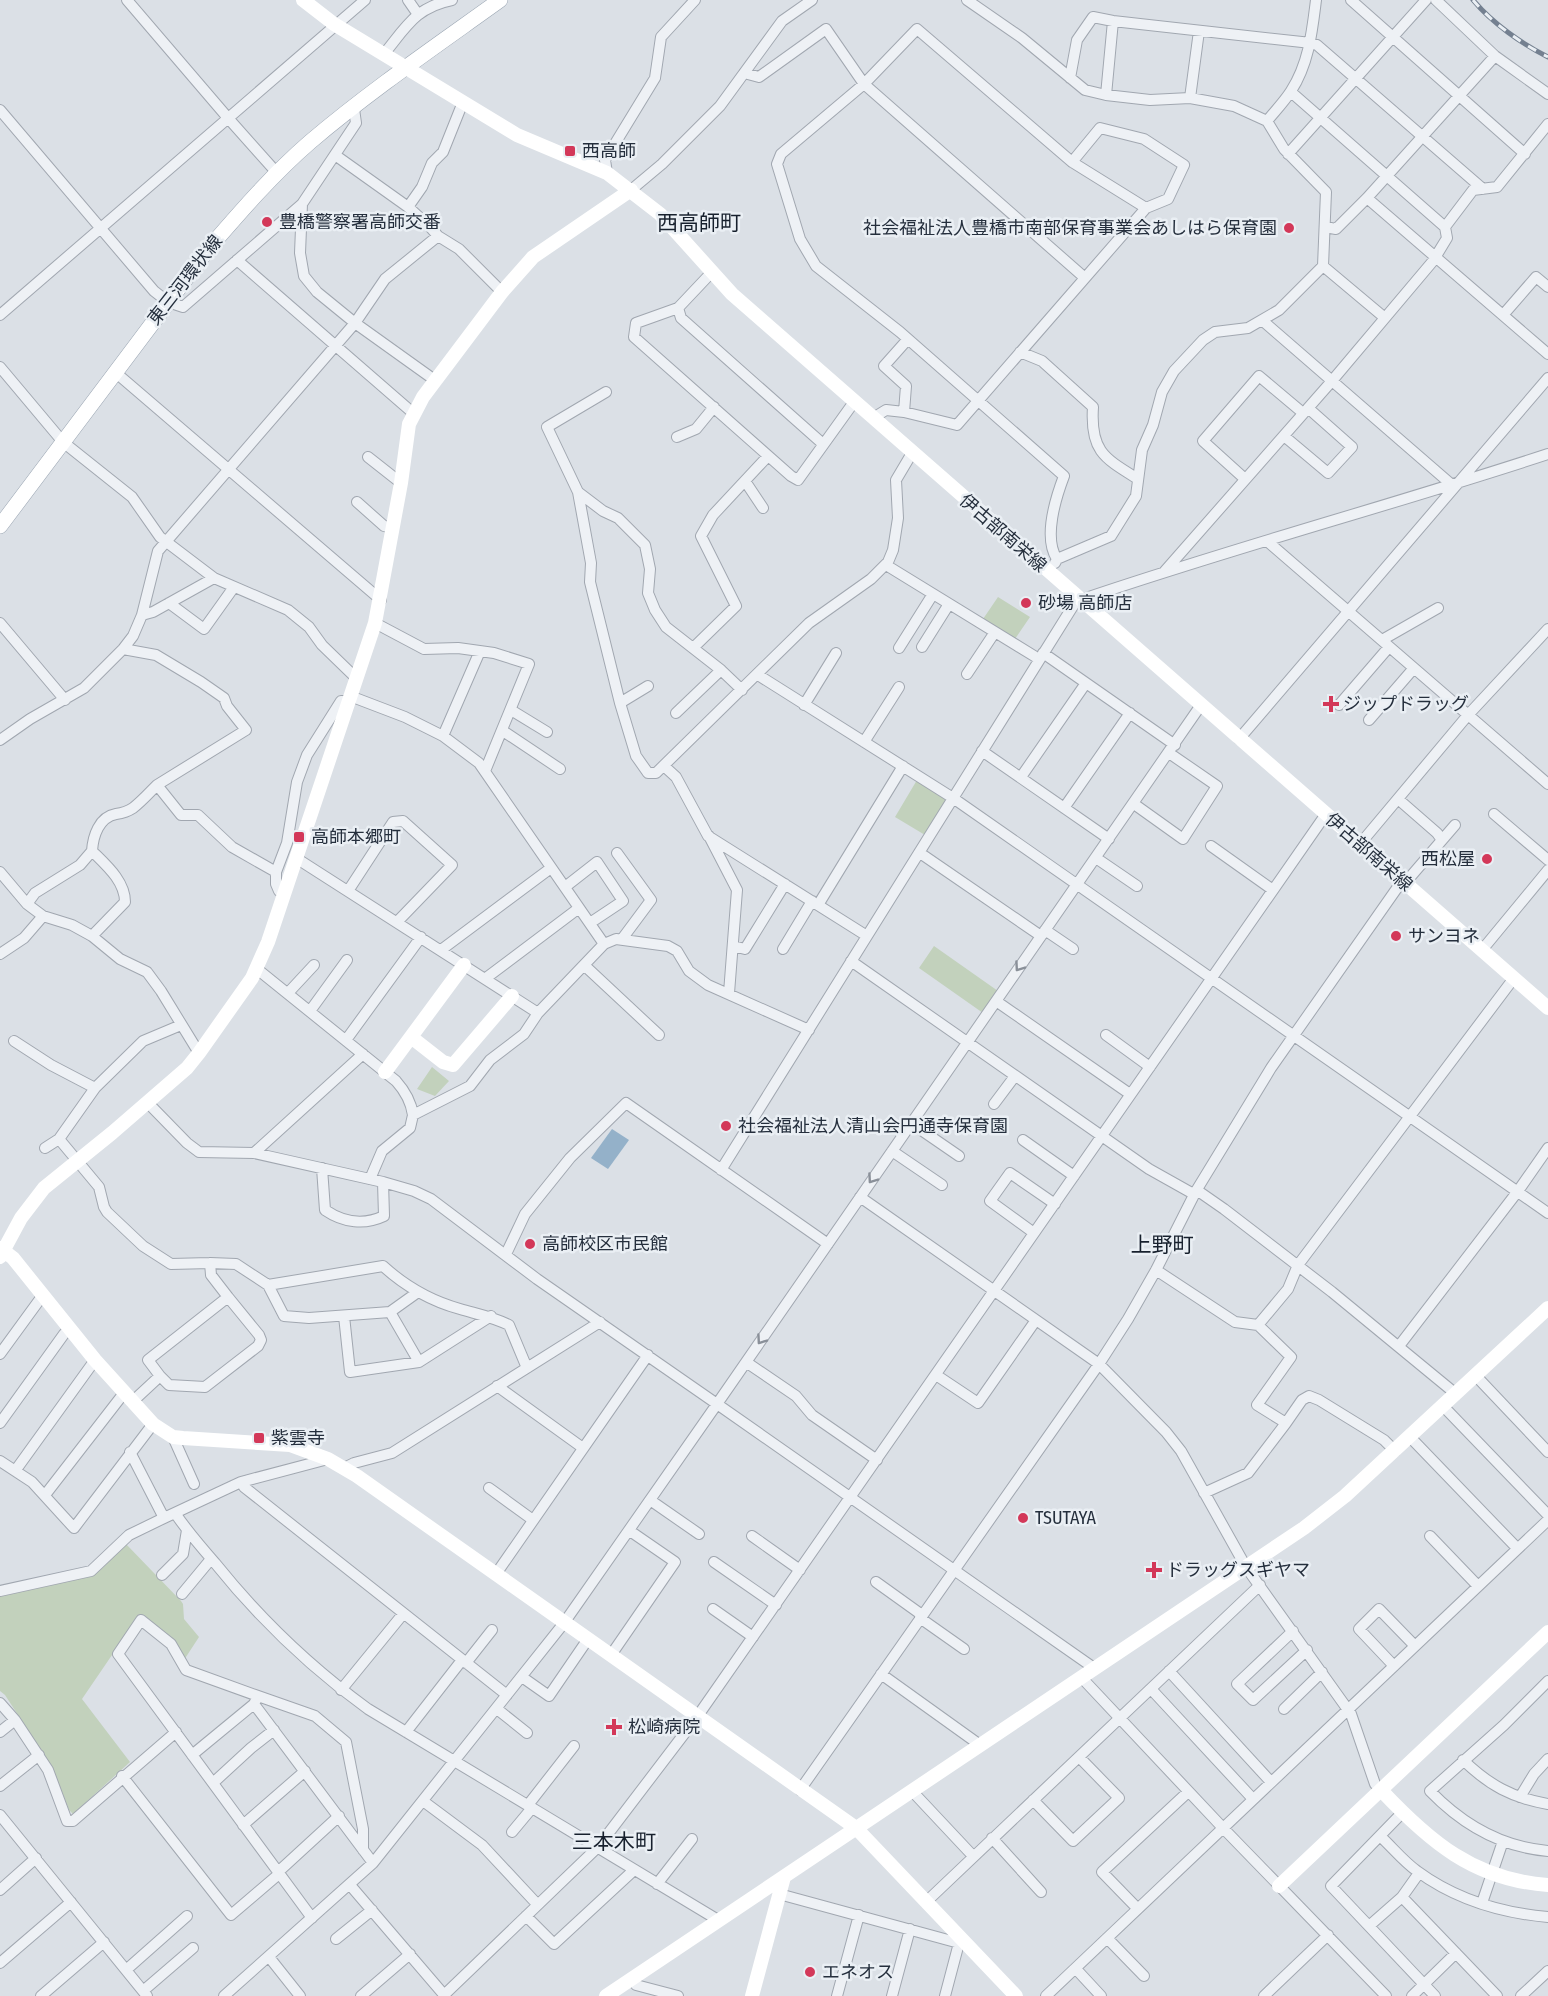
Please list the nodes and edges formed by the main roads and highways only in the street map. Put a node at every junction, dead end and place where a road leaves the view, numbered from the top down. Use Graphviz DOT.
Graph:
graph roads {
  1 [pos="492,2"];
  2 [pos="0,526"];
  1 -- 2 [label="main road, 東三河環状線"];
}
